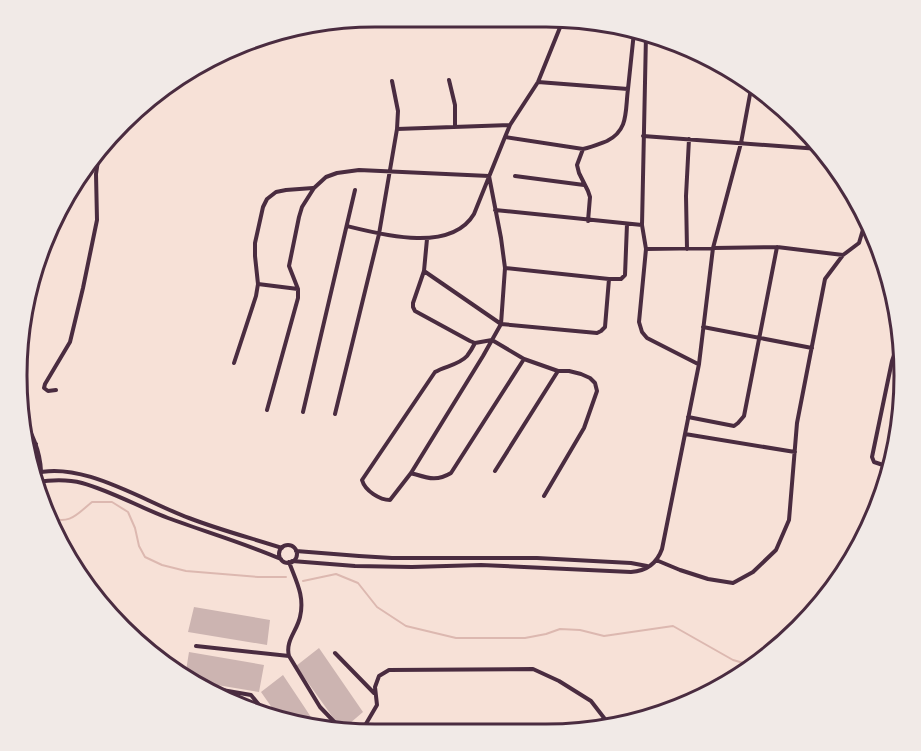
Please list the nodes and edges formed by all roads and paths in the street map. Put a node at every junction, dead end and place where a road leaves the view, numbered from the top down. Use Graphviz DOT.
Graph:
graph roads {
  1 [pos="560,28"];
  2 [pos="633,38"];
  3 [pos="646,42"];
  4 [pos="449,80"];
  5 [pos="392,81"];
  6 [pos="538,82"];
  7 [pos="628,89"];
  8 [pos="750,94"];
  9 [pos="510,125"];
  10 [pos="455,126"];
  11 [pos="397,129"];
  12 [pos="643,135"];
  13 [pos="505,137"];
  14 [pos="689,139"];
  15 [pos="741,143"];
  16 [pos="583,148"];
  17 [pos="810,148"];
  18 [pos="97,165"];
  19 [pos="390,172"];
  20 [pos="489,176"];
  21 [pos="515,176"];
  22 [pos="584,185"];
  23 [pos="314,188"];
  24 [pos="355,190"];
  25 [pos="495,210"];
  26 [pos="588,220"];
  27 [pos="627,224"];
  28 [pos="642,225"];
  29 [pos="347,226"];
  30 [pos="862,231"];
  31 [pos="380,234"];
  32 [pos="427,239"];
  33 [pos="777,247"];
  34 [pos="713,248"];
  35 [pos="646,249"];
  36 [pos="687,249"];
  37 [pos="843,255"];
  38 [pos="505,268"];
  39 [pos="424,271"];
  40 [pos="609,279"];
  41 [pos="258,284"];
  42 [pos="298,289"];
  43 [pos="501,324"];
  44 [pos="704,327"];
  45 [pos="758,337"];
  46 [pos="492,340"];
  47 [pos="475,343"];
  48 [pos="812,348"];
  49 [pos="893,358"];
  50 [pos="524,359"];
  51 [pos="234,363"];
  52 [pos="699,364"];
  53 [pos="558,371"];
  54 [pos="56,390"];
  55 [pos="267,410"];
  56 [pos="303,412"];
  57 [pos="336,414"];
  58 [pos="688,417"];
  59 [pos="32,434"];
  60 [pos="685,434"];
  61 [pos="36,444"];
  62 [pos="795,452"];
  63 [pos="882,465"];
  64 [pos="40,470"];
  65 [pos="40,471"];
  66 [pos="495,471"];
  67 [pos="411,473"];
  68 [pos="43,481"];
  69 [pos="544,496"];
  70 [pos="282,548"];
  71 [pos="296,551"];
  72 [pos="281,559"];
  73 [pos="656,560"];
  74 [pos="291,562"];
  75 [pos="648,566"];
  76 [pos="196,646"];
  77 [pos="335,653"];
  78 [pos="289,656"];
  79 [pos="228,691"];
  80 [pos="376,694"];
  81 [pos="257,704"];
  82 [pos="605,719"];
  83 [pos="334,721"];
  84 [pos="366,724"];
  1 -- 6 [label="street"];
  2 -- 7 [label="street"];
  3 -- 12 [label="street"];
  4 -- 10 [label="street"];
  5 -- 11 [label="street"];
  6 -- 7 [label="street"];
  6 -- 9 [label="street"];
  7 -- 16 [label="street"];
  8 -- 15 [label="street"];
  9 -- 10 [label="street"];
  9 -- 13 [label="street"];
  10 -- 11 [label="street"];
  11 -- 19 [label="street"];
  12 -- 14 [label="street"];
  12 -- 28 [label="street"];
  13 -- 16 [label="street"];
  13 -- 20 [label="street"];
  14 -- 15 [label="street"];
  14 -- 36 [label="street"];
  15 -- 17 [label="street"];
  15 -- 34 [label="street"];
  16 -- 22 [label="street"];
  18 -- 54 [label="street"];
  19 -- 20 [label="street"];
  19 -- 23 [label="street"];
  19 -- 31 [label="street"];
  20 -- 25 [label="street"];
  20 -- 32 [label="street"];
  21 -- 22 [label="street"];
  22 -- 26 [label="street"];
  23 -- 41 [label="street"];
  23 -- 42 [label="street"];
  24 -- 29 [label="street"];
  25 -- 26 [label="street"];
  25 -- 38 [label="street"];
  26 -- 27 [label="street"];
  27 -- 28 [label="street"];
  27 -- 40 [label="street"];
  28 -- 35 [label="street"];
  29 -- 31 [label="street"];
  29 -- 56 [label="street"];
  30 -- 37 [label="street"];
  31 -- 32 [label="street"];
  31 -- 57 [label="street"];
  32 -- 39 [label="street"];
  33 -- 34 [label="street"];
  33 -- 37 [label="street"];
  33 -- 45 [label="street"];
  34 -- 36 [label="street"];
  34 -- 44 [label="street"];
  35 -- 36 [label="street"];
  35 -- 52 [label="street"];
  37 -- 48 [label="street"];
  38 -- 40 [label="street"];
  38 -- 43 [label="street"];
  39 -- 43 [label="street"];
  39 -- 47 [label="street"];
  40 -- 43 [label="street"];
  41 -- 42 [label="street"];
  41 -- 51 [label="street"];
  42 -- 55 [label="street"];
  43 -- 46 [label="street"];
  44 -- 45 [label="street"];
  44 -- 52 [label="street"];
  45 -- 48 [label="street"];
  45 -- 58 [label="street"];
  46 -- 47 [label="street"];
  46 -- 50 [label="street"];
  46 -- 67 [label="street"];
  47 -- 67 [label="street"];
  48 -- 62 [label="street"];
  49 -- 63 [label="street"];
  50 -- 53 [label="street"];
  50 -- 67 [label="street"];
  52 -- 58 [label="street"];
  53 -- 66 [label="street"];
  53 -- 69 [label="street"];
  58 -- 60 [label="street"];
  59 -- 61 [label="street"];
  60 -- 62 [label="street"];
  60 -- 73 [label="street"];
  61 -- 64 [label="street"];
  62 -- 73 [label="street"];
  65 -- 70 [label="street"];
  68 -- 72 [label="street"];
  70 -- 71 [label="street"];
  70 -- 72 [label="street"];
  71 -- 74 [label="street"];
  71 -- 75 [label="street"];
  72 -- 74 [label="street"];
  73 -- 75 [label="street"];
  74 -- 75 [label="street"];
  74 -- 78 [label="street"];
  76 -- 78 [label="street"];
  77 -- 80 [label="street"];
  78 -- 83 [label="street"];
  79 -- 81 [label="street"];
  80 -- 82 [label="street"];
  80 -- 84 [label="street"];
}
